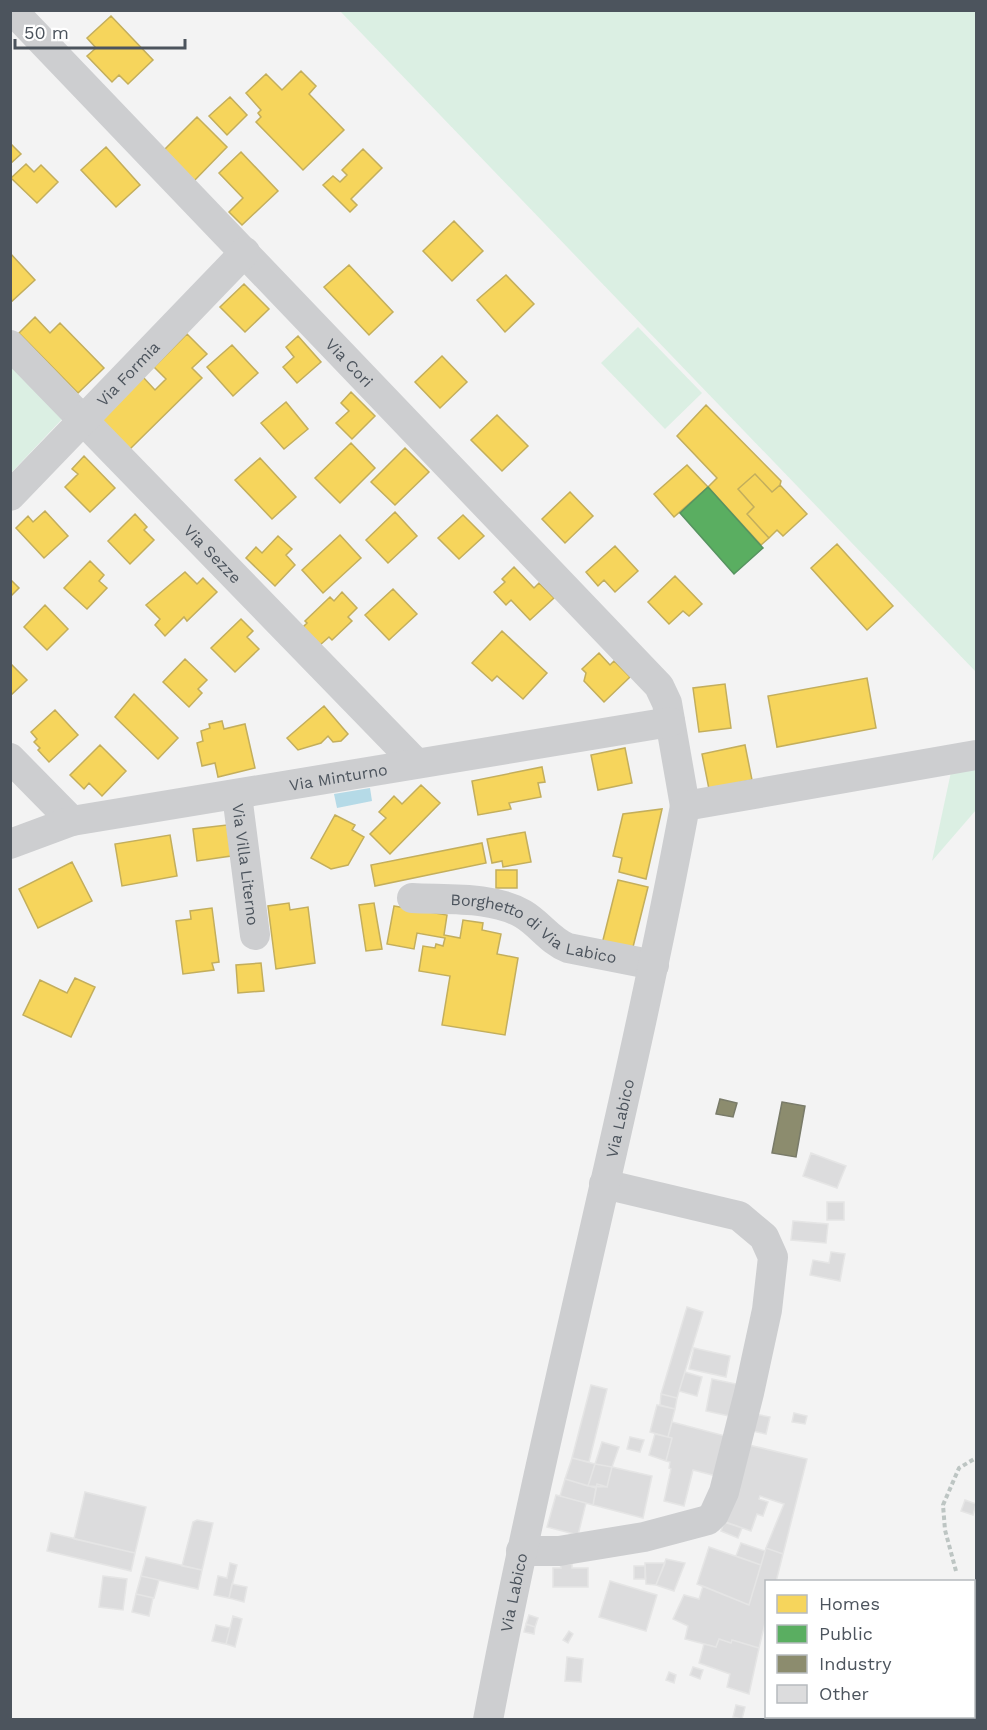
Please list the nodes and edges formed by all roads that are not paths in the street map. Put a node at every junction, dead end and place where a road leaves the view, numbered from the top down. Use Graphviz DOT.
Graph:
graph roads {
  1 [pos="12,10"];
  2 [pos="244,252"];
  3 [pos="10,345"];
  4 [pos="83,420"];
  5 [pos="10,496"];
  6 [pos="670,722"];
  7 [pos="976,755"];
  8 [pos="10,758"];
  9 [pos="416,763"];
  10 [pos="237,795"];
  11 [pos="685,806"];
  12 [pos="72,821"];
  13 [pos="10,844"];
  14 [pos="412,898"];
  15 [pos="255,935"];
  16 [pos="654,965"];
  17 [pos="604,1184"];
  18 [pos="522,1551"];
  19 [pos="488,1719"];
  1 -- 2 [label="street, Via Cori"];
  2 -- 4 [label="street, Via Formia"];
  2 -- 6 [label="street, Via Cori"];
  3 -- 4 [label="street, Via Sezze"];
  4 -- 5 [label="street, Via Formia"];
  4 -- 9 [label="street, Via Sezze"];
  6 -- 9 [label="street, Via Minturno"];
  6 -- 11 [label="street, Via Cori"];
  7 -- 11 [label="street"];
  8 -- 12 [label="street"];
  9 -- 10 [label="street, Via Minturno"];
  10 -- 12 [label="street, Via Minturno"];
  10 -- 15 [label="street, Via Villa Literno"];
  11 -- 16 [label="street, Via Labico"];
  12 -- 13 [label="street, Via Minturno"];
  14 -- 16 [label="street, Borghetto di Via Labico"];
  16 -- 17 [label="street, Via Labico"];
  17 -- 18 [label="street, Via Labico"];
  17 -- 18 [label="street"];
  18 -- 19 [label="street, Via Labico"];
}
